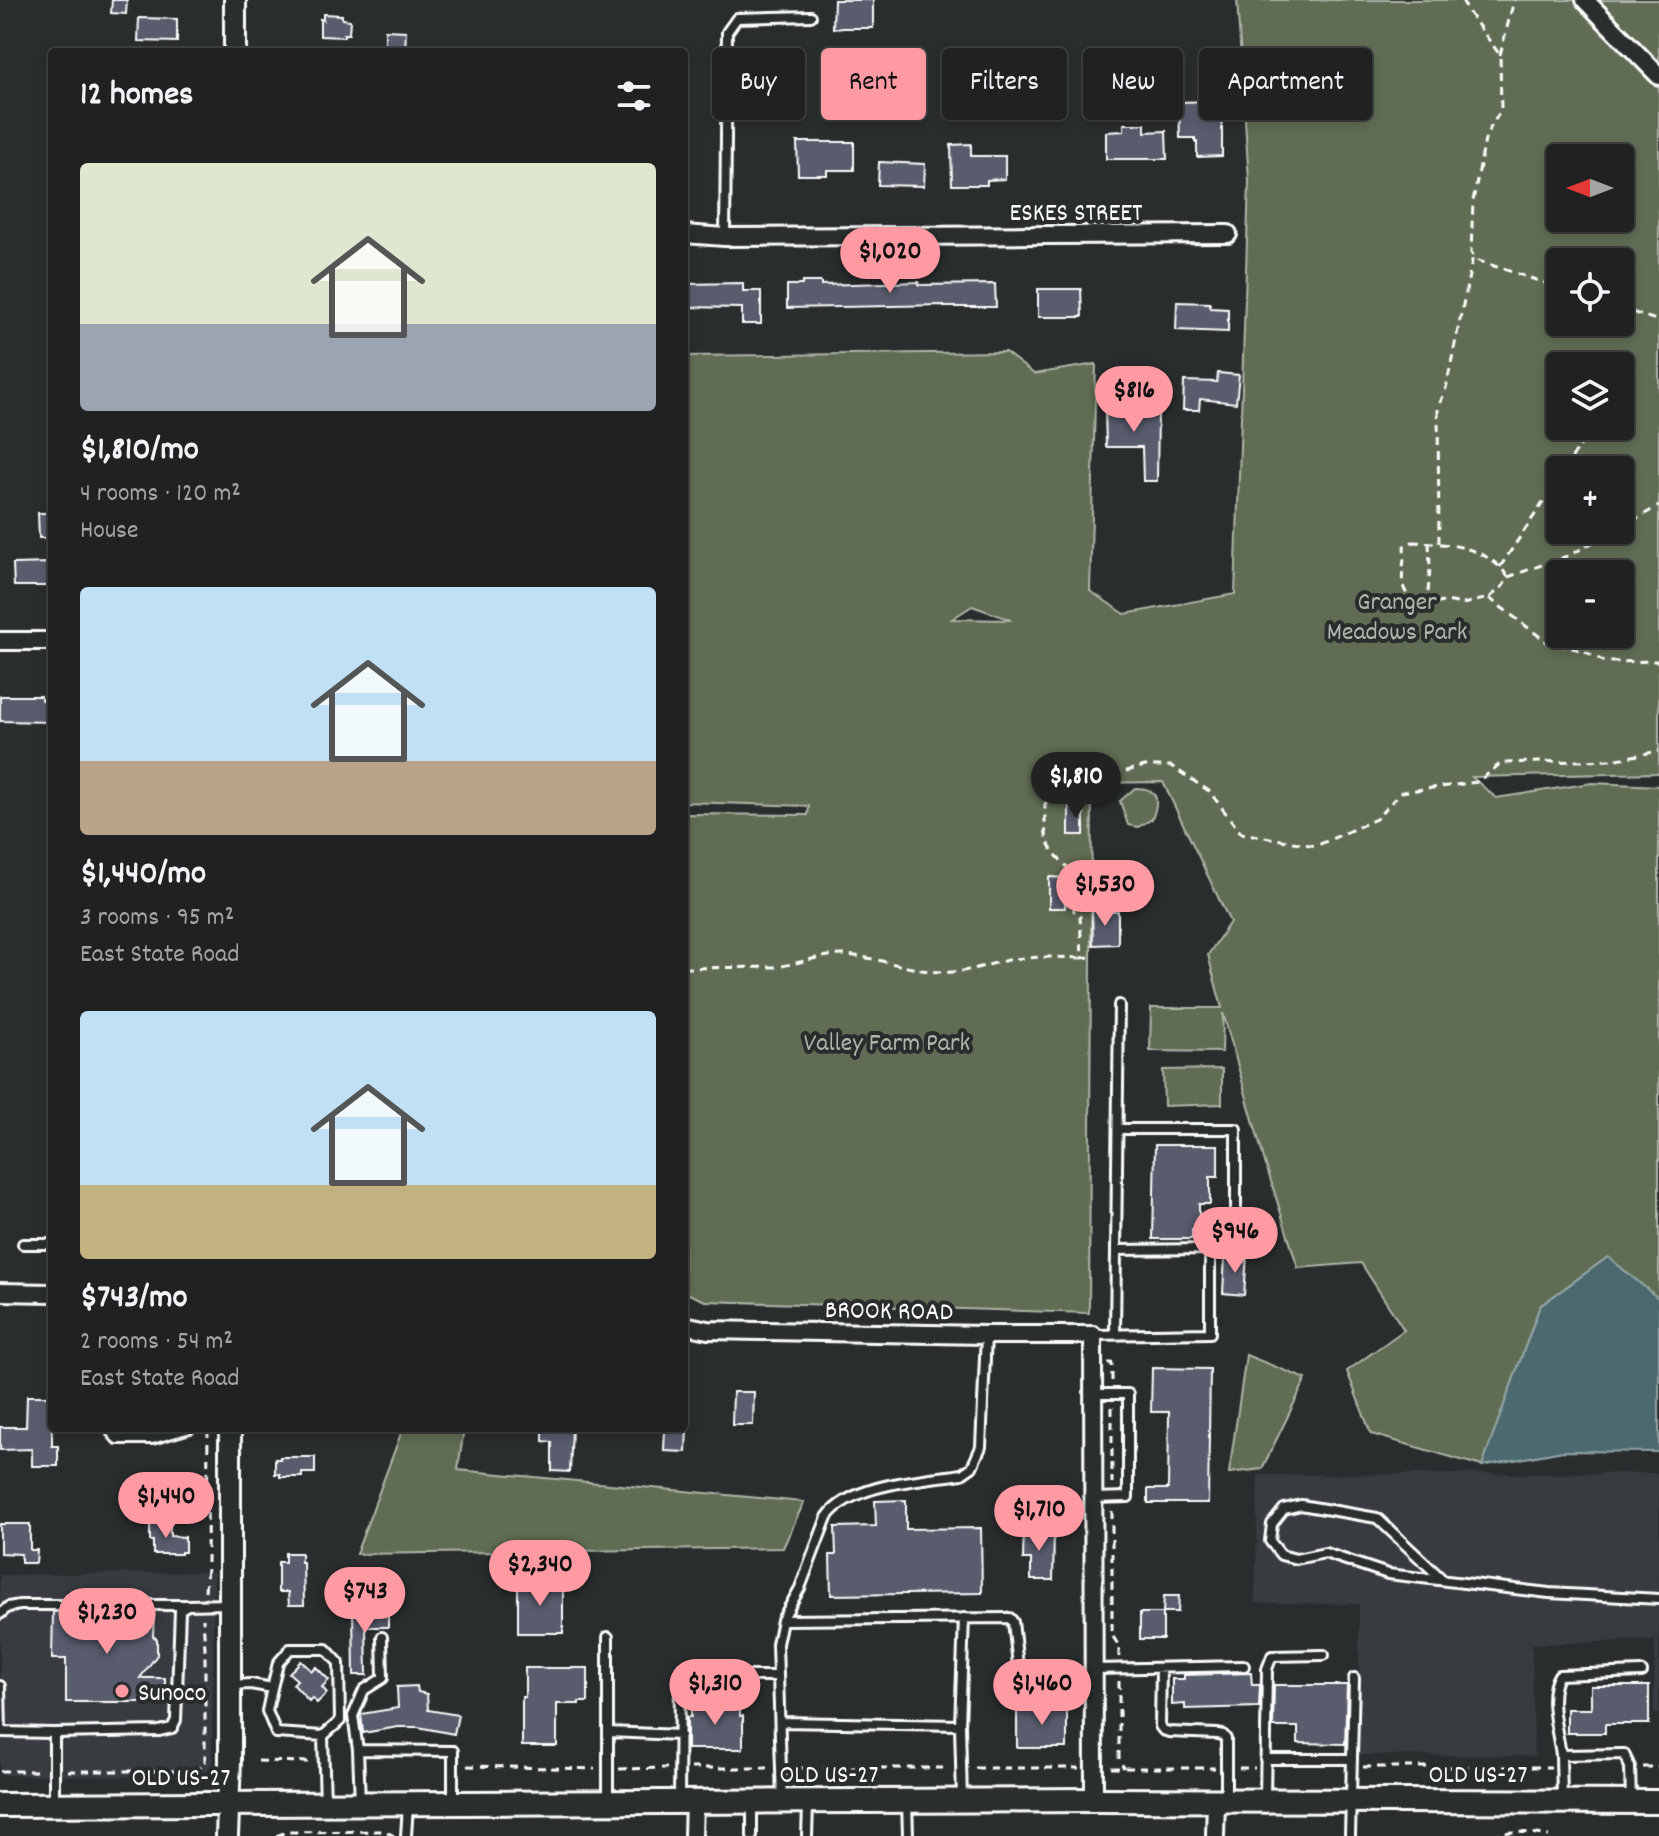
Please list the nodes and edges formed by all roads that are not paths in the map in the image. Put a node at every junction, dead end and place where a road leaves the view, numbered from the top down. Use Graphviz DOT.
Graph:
graph roads {
  1 [pos="235,0"];
  2 [pos="1585,0"];
  3 [pos="811,16"];
  4 [pos="235,48"];
  5 [pos="1659,76"];
  6 [pos="688,234"];
  7 [pos="1228,234"];
  8 [pos="725,237"];
  9 [pos="0,641"];
  10 [pos="48,641"];
  11 [pos="1119,1005"];
  12 [pos="1118,1129"];
  13 [pos="23,1244"];
  14 [pos="48,1244"];
  15 [pos="1210,1249"];
  16 [pos="1116,1250"];
  17 [pos="0,1292"];
  18 [pos="48,1293"];
  19 [pos="688,1326"];
  20 [pos="1115,1334"];
  21 [pos="986,1335"];
  22 [pos="1093,1335"];
  23 [pos="1093,1394"];
  24 [pos="111,1432"];
  25 [pos="176,1432"];
  26 [pos="230,1432"];
  27 [pos="1093,1498"];
  28 [pos="1443,1580"];
  29 [pos="1659,1599"];
  30 [pos="229,1604"];
  31 [pos="187,1605"];
  32 [pos="0,1614"];
  33 [pos="964,1618"];
  34 [pos="782,1620"];
  35 [pos="382,1637"];
  36 [pos="608,1637"];
  37 [pos="1324,1655"];
  38 [pos="1244,1666"];
  39 [pos="1161,1668"];
  40 [pos="1094,1669"];
  41 [pos="1642,1672"];
  42 [pos="778,1676"];
  43 [pos="1354,1678"];
  44 [pos="230,1685"];
  45 [pos="0,1686"];
  46 [pos="272,1688"];
  47 [pos="1094,1688"];
  48 [pos="780,1722"];
  49 [pos="960,1725"];
  50 [pos="608,1732"];
  51 [pos="54,1733"];
  52 [pos="680,1735"];
  53 [pos="323,1736"];
  54 [pos="358,1750"];
  55 [pos="1561,1755"];
  56 [pos="1265,1759"];
  57 [pos="1351,1759"];
  58 [pos="782,1800"];
  59 [pos="808,1800"];
  60 [pos="907,1800"];
  61 [pos="962,1800"];
  62 [pos="1094,1800"];
  63 [pos="1221,1800"];
  64 [pos="1265,1800"];
  65 [pos="1350,1800"];
  66 [pos="608,1801"];
  67 [pos="686,1801"];
  68 [pos="752,1801"];
  69 [pos="1562,1802"];
  70 [pos="1631,1802"];
  71 [pos="1659,1802"];
  72 [pos="325,1803"];
  73 [pos="360,1803"];
  74 [pos="408,1803"];
  75 [pos="453,1803"];
  76 [pos="228,1804"];
  77 [pos="0,1805"];
  78 [pos="54,1805"];
  79 [pos="227,1836"];
  80 [pos="405,1836"];
  81 [pos="693,1836"];
  82 [pos="752,1836"];
  83 [pos="807,1836"];
  84 [pos="908,1836"];
  85 [pos="1215,1836"];
  86 [pos="1350,1836"];
  1 -- 4 [label="street"];
  2 -- 5 [label="street"];
  3 -- 8 [label="lane"];
  6 -- 8 [label="street, ESKES STREET"];
  7 -- 8 [label="street, ESKES STREET"];
  9 -- 10 [label="street"];
  11 -- 12 [label="lane"];
  12 -- 15 [label="lane"];
  12 -- 16 [label="lane"];
  13 -- 14 [label="lane"];
  15 -- 16 [label="lane"];
  15 -- 20 [label="lane"];
  16 -- 20 [label="lane"];
  17 -- 18 [label="street"];
  19 -- 21 [label="street, BROOK ROAD"];
  20 -- 22 [label="lane"];
  21 -- 22 [label="street, BROOK ROAD"];
  21 -- 34 [label="lane"];
  22 -- 23 [label="street"];
  23 -- 27 [label="street"];
  23 -- 27 [label="lane"];
  24 -- 25 [label="lane"];
  26 -- 30 [label="street"];
  27 -- 40 [label="street"];
  28 -- 28 [label="lane"];
  28 -- 29 [label="lane"];
  30 -- 31 [label="lane"];
  30 -- 44 [label="street"];
  31 -- 32 [label="lane"];
  31 -- 51 [label="lane"];
  33 -- 34 [label="lane"];
  33 -- 47 [label="lane"];
  33 -- 49 [label="lane"];
  34 -- 42 [label="lane"];
  35 -- 54 [label="lane"];
  36 -- 50 [label="lane"];
  37 -- 56 [label="lane"];
  38 -- 39 [label="lane"];
  39 -- 40 [label="lane"];
  39 -- 63 [label="lane"];
  40 -- 47 [label="street"];
  41 -- 55 [label="lane"];
  42 -- 48 [label="lane"];
  42 -- 52 [label="lane"];
  43 -- 57 [label="lane"];
  44 -- 46 [label="lane"];
  44 -- 76 [label="street"];
  45 -- 51 [label="lane"];
  46 -- 53 [label="lane"];
  46 -- 53 [label="lane"];
  47 -- 62 [label="street"];
  48 -- 49 [label="lane"];
  48 -- 58 [label="lane"];
  49 -- 61 [label="lane"];
  50 -- 52 [label="lane"];
  50 -- 66 [label="lane"];
  51 -- 78 [label="lane"];
  52 -- 67 [label="lane"];
  53 -- 72 [label="lane"];
  54 -- 73 [label="lane"];
  54 -- 75 [label="lane"];
  55 -- 69 [label="lane"];
  55 -- 70 [label="lane"];
  56 -- 57 [label="lane"];
  56 -- 64 [label="lane"];
  57 -- 65 [label="lane"];
  58 -- 59 [label="main road, OLD US-27"];
  58 -- 68 [label="main road, OLD US-27"];
  59 -- 60 [label="main road, OLD US-27"];
  59 -- 83 [label="lane"];
  60 -- 61 [label="main road, OLD US-27"];
  60 -- 84 [label="lane"];
  61 -- 62 [label="main road, OLD US-27"];
  62 -- 63 [label="main road, OLD US-27"];
  63 -- 64 [label="main road, OLD US-27"];
  63 -- 85 [label="street"];
  64 -- 65 [label="main road, OLD US-27"];
  65 -- 69 [label="main road, OLD US-27"];
  65 -- 86 [label="lane"];
  66 -- 67 [label="main road, OLD US-27"];
  66 -- 75 [label="main road, OLD US-27"];
  67 -- 68 [label="main road, OLD US-27"];
  67 -- 81 [label="street"];
  68 -- 82 [label="lane"];
  69 -- 70 [label="main road, OLD US-27"];
  70 -- 71 [label="main road, OLD US-27"];
  72 -- 73 [label="main road, OLD US-27"];
  72 -- 76 [label="main road, OLD US-27"];
  73 -- 74 [label="main road, OLD US-27"];
  74 -- 75 [label="main road, OLD US-27"];
  74 -- 80 [label="lane"];
  76 -- 78 [label="main road, OLD US-27"];
  76 -- 79 [label="street"];
  77 -- 78 [label="main road, OLD US-27"];
}
